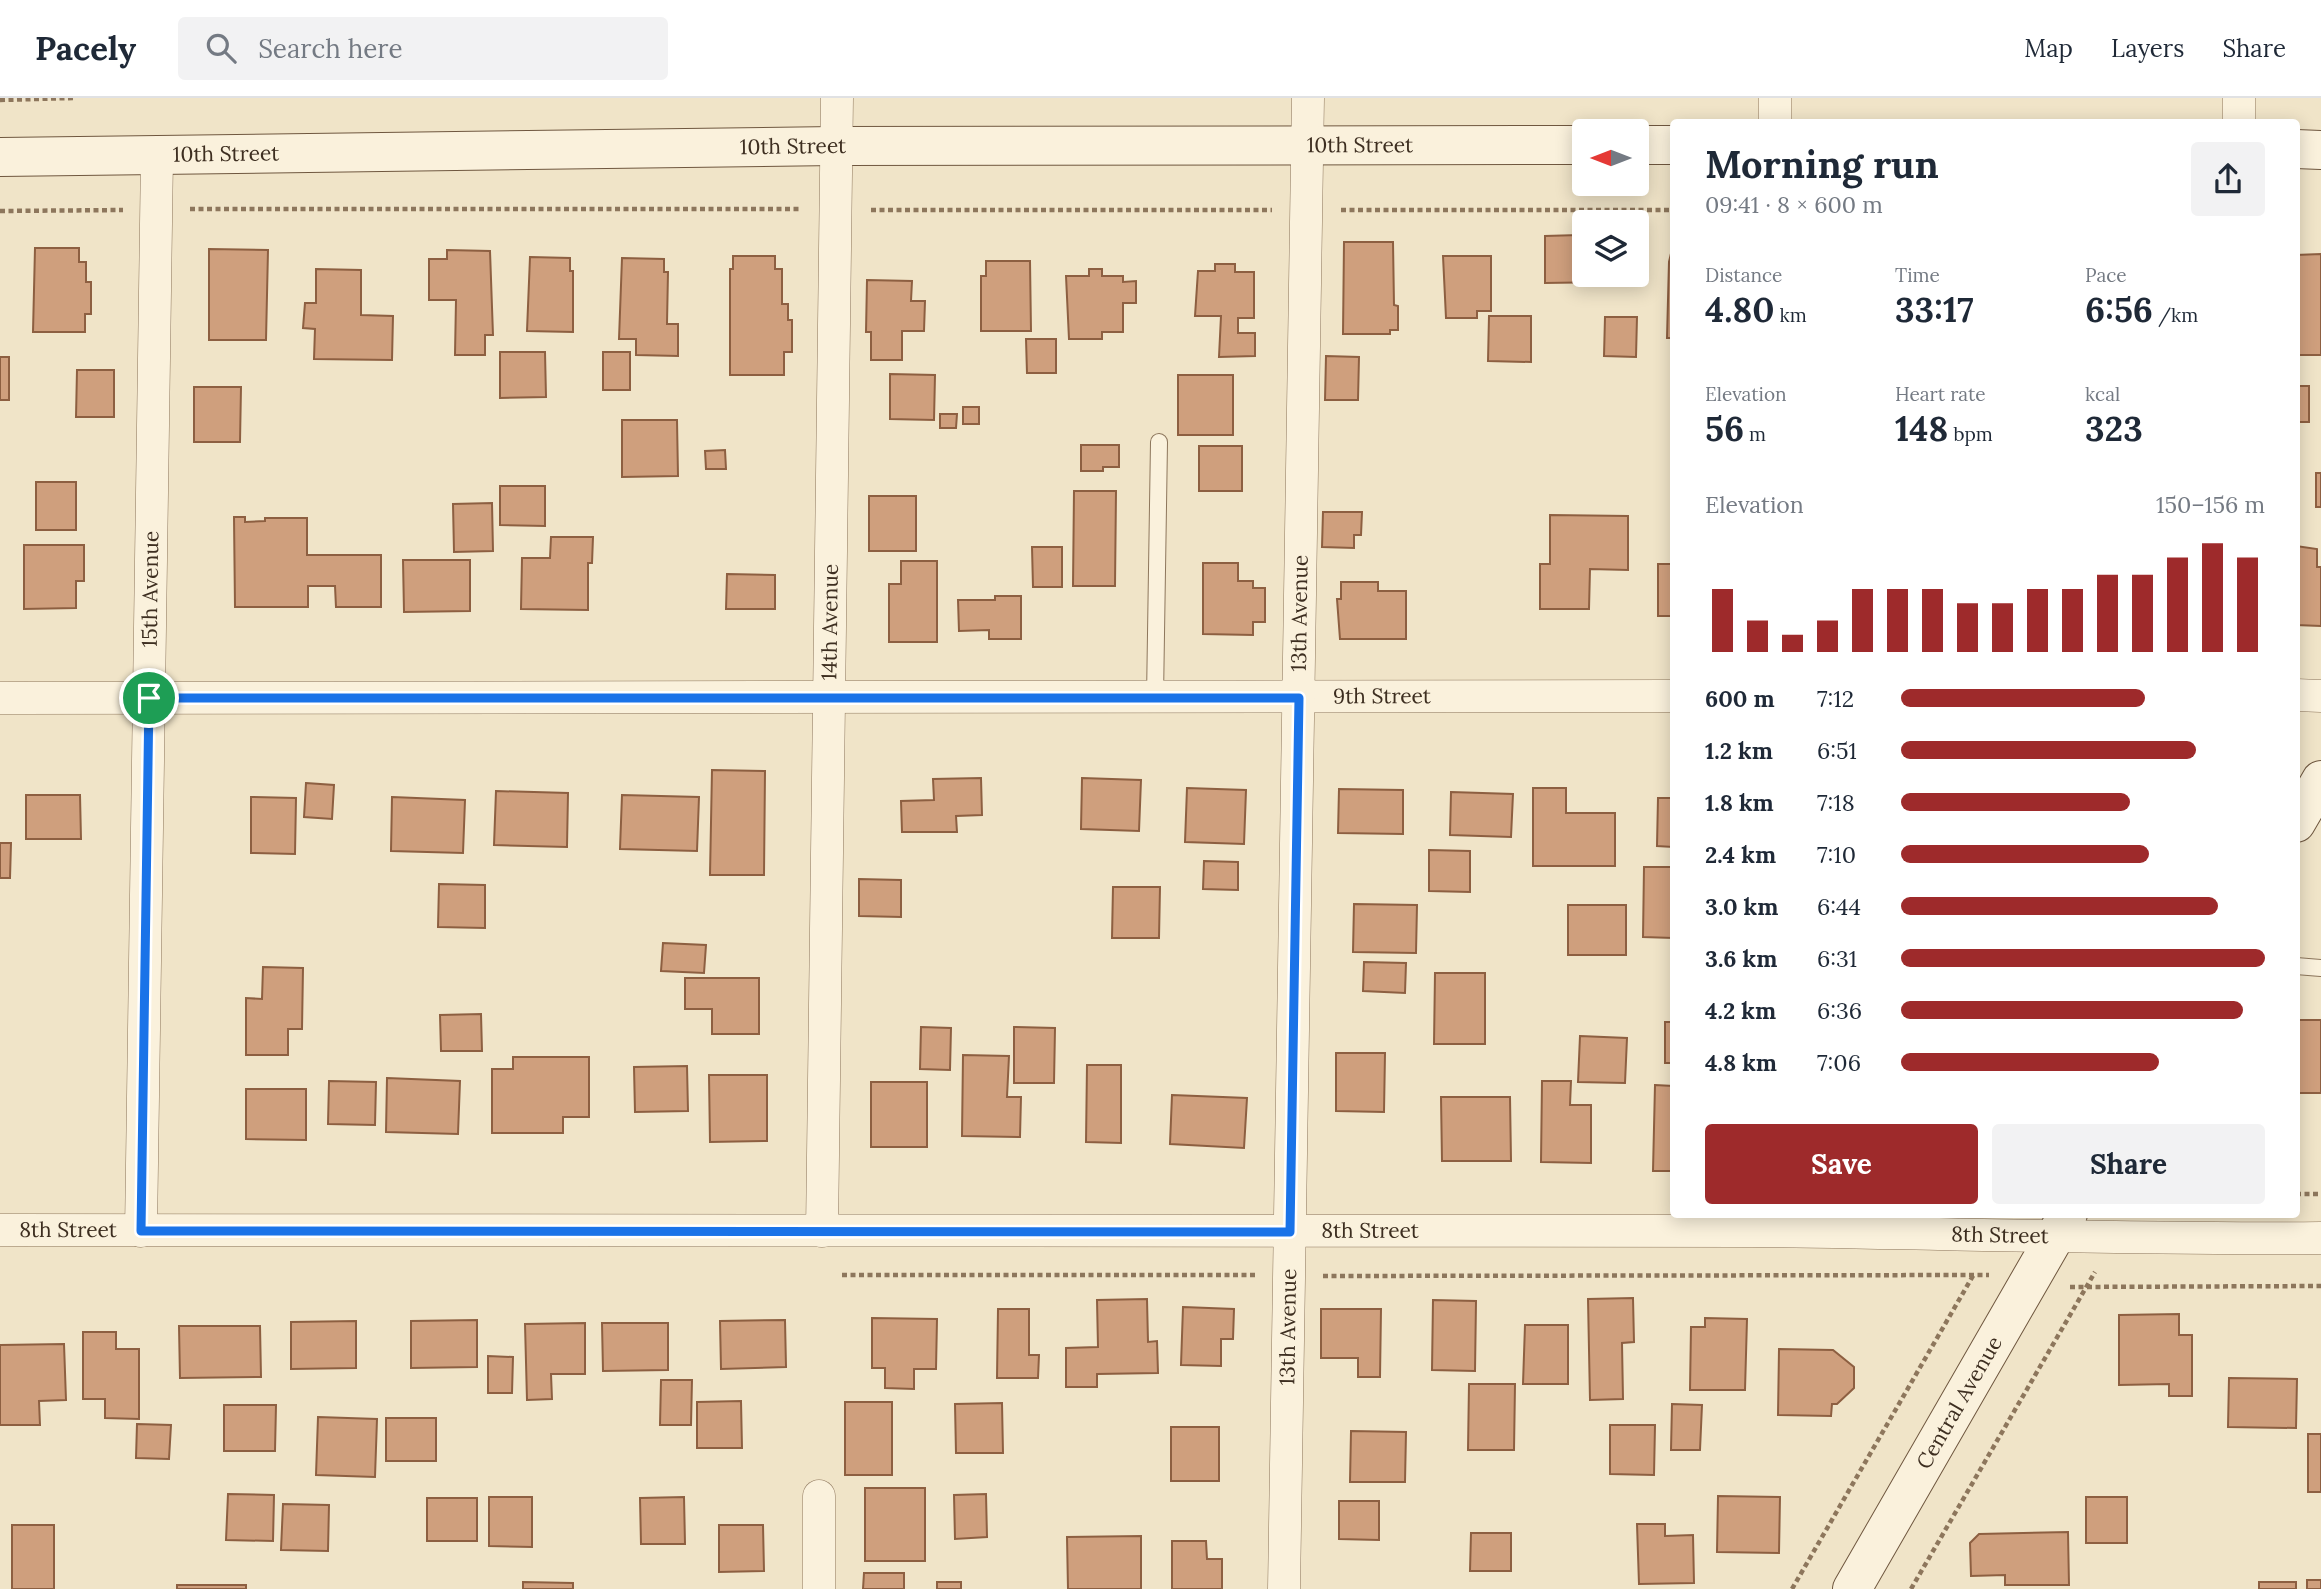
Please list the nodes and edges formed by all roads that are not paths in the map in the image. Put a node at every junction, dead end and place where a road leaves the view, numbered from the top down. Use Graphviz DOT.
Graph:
graph roads {
  1 [pos="837,98"];
  2 [pos="1308,98"];
  3 [pos="1775,98"];
  4 [pos="2239,98"];
  5 [pos="1774,119"];
  6 [pos="2239,119"];
  7 [pos="1308,144"];
  8 [pos="1572,145"];
  9 [pos="1649,145"];
  10 [pos="1670,145"];
  11 [pos="835,146"];
  12 [pos="2300,149"];
  13 [pos="2321,150"];
  14 [pos="157,157"];
  15 [pos="0,158"];
  16 [pos="1159,442"];
  17 [pos="2300,695"];
  18 [pos="1670,696"];
  19 [pos="2321,696"];
  20 [pos="0,698"];
  21 [pos="149,698"];
  22 [pos="1155,698"];
  23 [pos="1299,698"];
  24 [pos="831,700"];
  25 [pos="2321,780"];
  26 [pos="2300,816"];
  27 [pos="2300,966"];
  28 [pos="2321,968"];
  29 [pos="1754,1223"];
  30 [pos="2062,1225"];
  31 [pos="0,1230"];
  32 [pos="141,1231"];
  33 [pos="822,1231"];
  34 [pos="1290,1232"];
  35 [pos="2321,1238"];
  36 [pos="819,1496"];
  37 [pos="819,1589"];
  38 [pos="1284,1589"];
  39 [pos="1852,1589"];
  1 -- 11 [label="street, 14th Avenue"];
  2 -- 7 [label="street, 13th Avenue"];
  3 -- 5 [label="street"];
  4 -- 6 [label="street"];
  7 -- 8 [label="street, 10th Street"];
  7 -- 11 [label="street, 10th Street"];
  7 -- 23 [label="street, 13th Avenue"];
  9 -- 10 [label="street"];
  11 -- 14 [label="street, 10th Street"];
  11 -- 24 [label="street, 14th Avenue"];
  12 -- 13 [label="street"];
  14 -- 15 [label="street, 10th Street"];
  14 -- 21 [label="street, 15th Avenue"];
  16 -- 22 [label="lane"];
  17 -- 19 [label="street"];
  18 -- 23 [label="street, 9th Street"];
  20 -- 21 [label="street, 9th Street"];
  21 -- 24 [label="street, 9th Street"];
  21 -- 32 [label="street, 15th Avenue"];
  22 -- 23 [label="street, 9th Street"];
  22 -- 24 [label="street, 9th Street"];
  23 -- 34 [label="street, 13th Avenue"];
  24 -- 33 [label="street, 14th Avenue"];
  25 -- 26 [label="street"];
  27 -- 28 [label="lane"];
  29 -- 30 [label="street, 8th Street"];
  29 -- 34 [label="street, 8th Street"];
  30 -- 35 [label="street, 8th Street"];
  30 -- 39 [label="street, Central Avenue"];
  31 -- 32 [label="street, 8th Street"];
  32 -- 33 [label="street, 8th Street"];
  33 -- 34 [label="street, 8th Street"];
  34 -- 38 [label="street, 13th Avenue"];
  36 -- 37 [label="street"];
}
